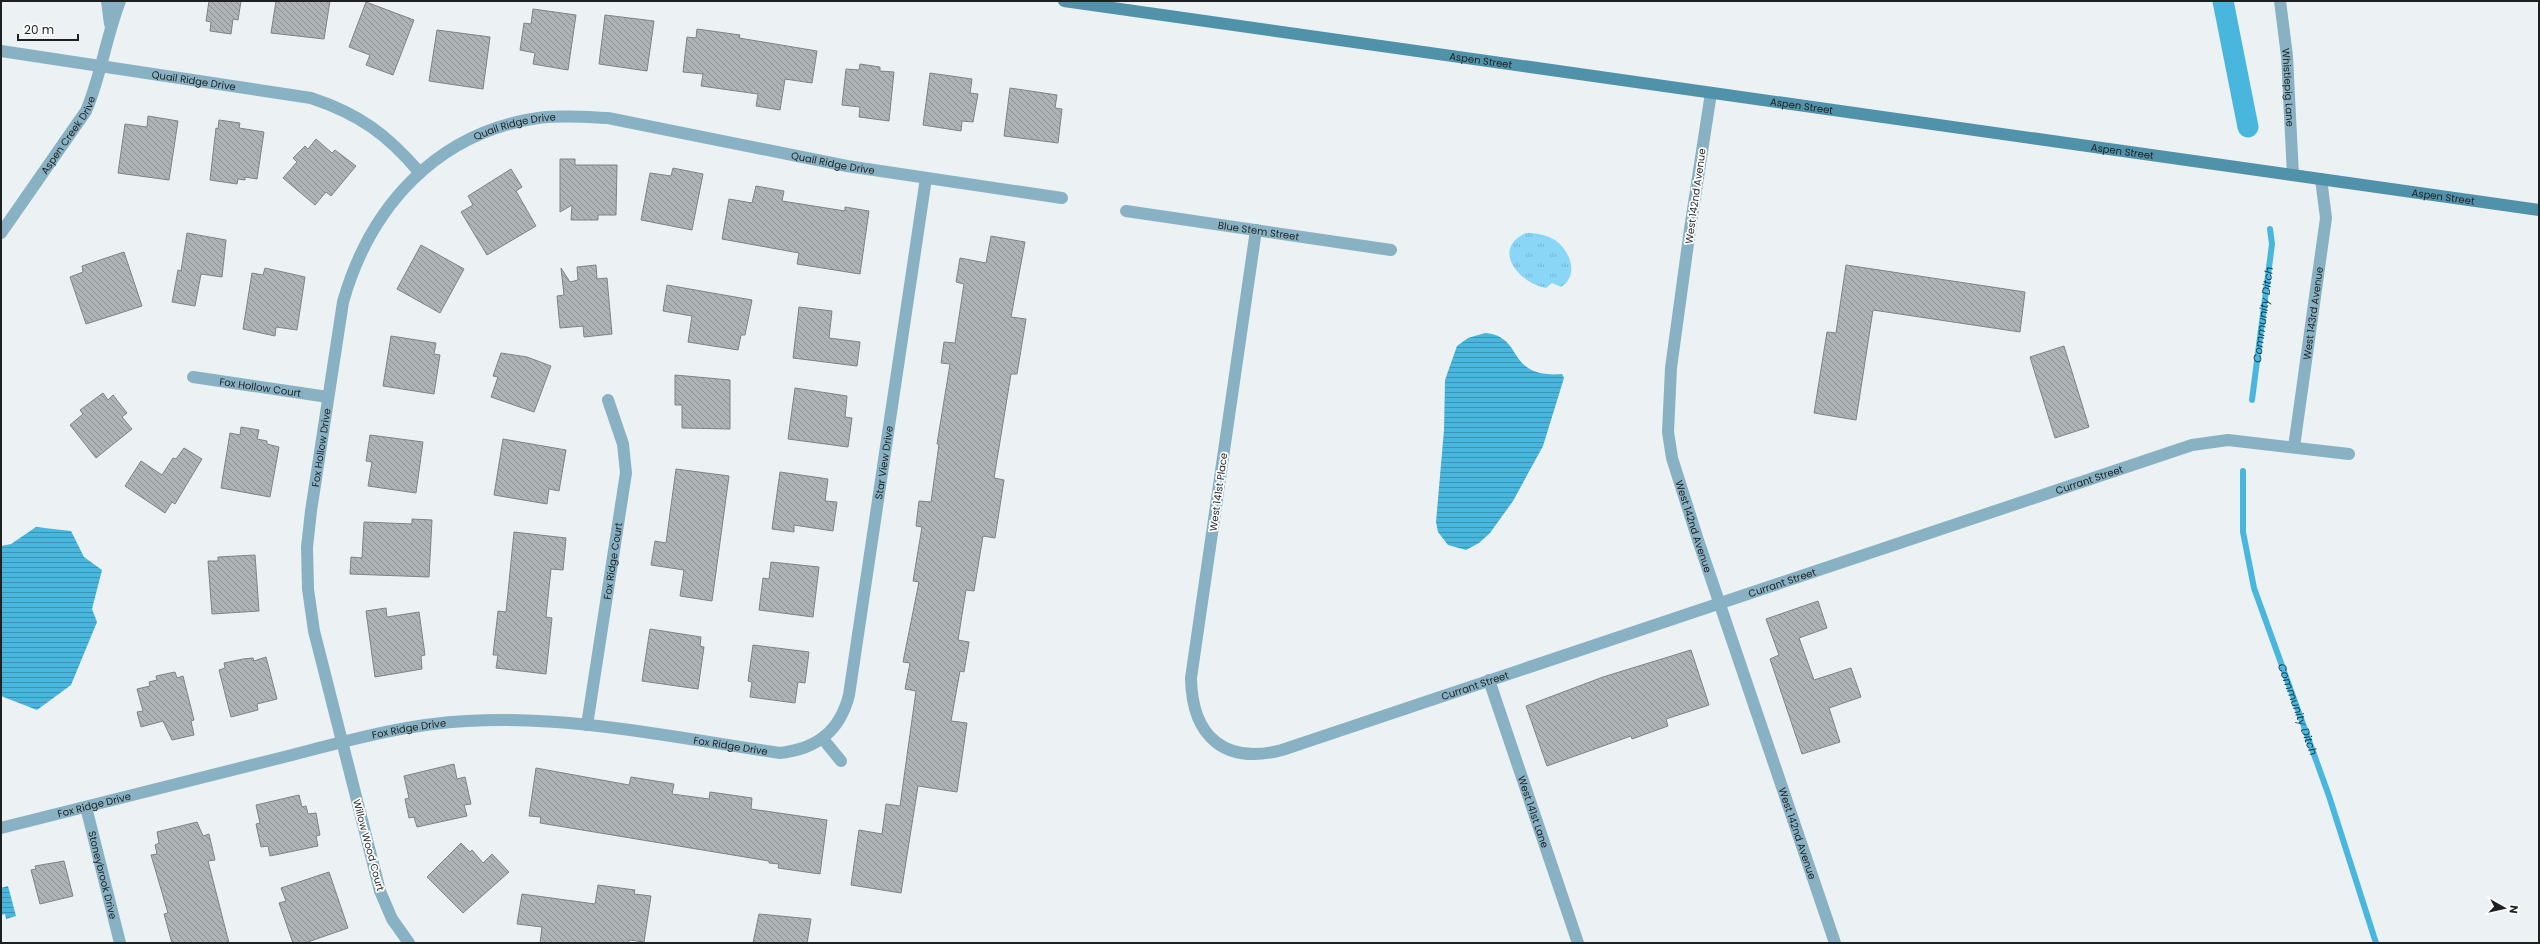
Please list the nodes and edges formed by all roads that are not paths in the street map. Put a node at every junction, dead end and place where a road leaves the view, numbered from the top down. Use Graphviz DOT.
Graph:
graph roads {
  1 [pos="108,1"];
  2 [pos="120,1"];
  3 [pos="1064,1"];
  4 [pos="2280,1"];
  5 [pos="110,26"];
  6 [pos="1,51"];
  7 [pos="101,65"];
  8 [pos="1711,94"];
  9 [pos="420,173"];
  10 [pos="2293,175"];
  11 [pos="926,178"];
  12 [pos="2322,179"];
  13 [pos="1062,198"];
  14 [pos="2539,210"];
  15 [pos="1126,211"];
  16 [pos="1256,230"];
  17 [pos="1,233"];
  18 [pos="1391,250"];
  19 [pos="193,377"];
  20 [pos="328,397"];
  21 [pos="608,400"];
  22 [pos="2294,447"];
  23 [pos="2349,454"];
  24 [pos="1719,603"];
  25 [pos="1489,680"];
  26 [pos="586,725"];
  27 [pos="823,740"];
  28 [pos="342,742"];
  29 [pos="1221,745"];
  30 [pos="841,761"];
  31 [pos="86,807"];
  32 [pos="1,828"];
  33 [pos="120,943"];
  34 [pos="409,943"];
  35 [pos="1578,943"];
  36 [pos="1835,943"];
  1 -- 5 [label="street, Aspen Creek Drive"];
  2 -- 5 [label="street, Aspen Creek Drive"];
  3 -- 8 [label="street, Aspen Street"];
  4 -- 10 [label="street, Whistlepig Lane"];
  5 -- 7 [label="street, Aspen Creek Drive"];
  6 -- 7 [label="street, Quail Ridge Drive"];
  7 -- 9 [label="street, Quail Ridge Drive"];
  7 -- 17 [label="street, Aspen Creek Drive"];
  8 -- 10 [label="street, Aspen Street"];
  8 -- 24 [label="street, West 142nd Avenue"];
  9 -- 11 [label="street, Quail Ridge Drive"];
  9 -- 20 [label="street, Fox Hollow Drive"];
  10 -- 12 [label="street, Aspen Street"];
  11 -- 13 [label="street, Quail Ridge Drive"];
  11 -- 27 [label="street, Star View Drive"];
  12 -- 14 [label="street, Aspen Street"];
  12 -- 22 [label="street, West 143rd Avenue"];
  15 -- 16 [label="street, Blue Stem Street"];
  16 -- 18 [label="street, Blue Stem Street"];
  16 -- 29 [label="street, West 141st Place"];
  19 -- 20 [label="street, Fox Hollow Court"];
  20 -- 28 [label="street, Fox Hollow Drive"];
  21 -- 26 [label="street, Fox Ridge Court"];
  22 -- 23 [label="street, Currant Street"];
  22 -- 24 [label="street, Currant Street"];
  24 -- 25 [label="street, Currant Street"];
  24 -- 36 [label="street, West 142nd Avenue"];
  25 -- 29 [label="street, Currant Street"];
  25 -- 35 [label="street, West 141st Lane"];
  26 -- 27 [label="street, Fox Ridge Drive"];
  26 -- 28 [label="street, Fox Ridge Drive"];
  27 -- 30 [label="street"];
  28 -- 31 [label="street, Fox Ridge Drive"];
  28 -- 34 [label="street, Willow Wood Court"];
  31 -- 32 [label="street, Fox Ridge Drive"];
  31 -- 33 [label="street, Stoneybrook Drive"];
}
